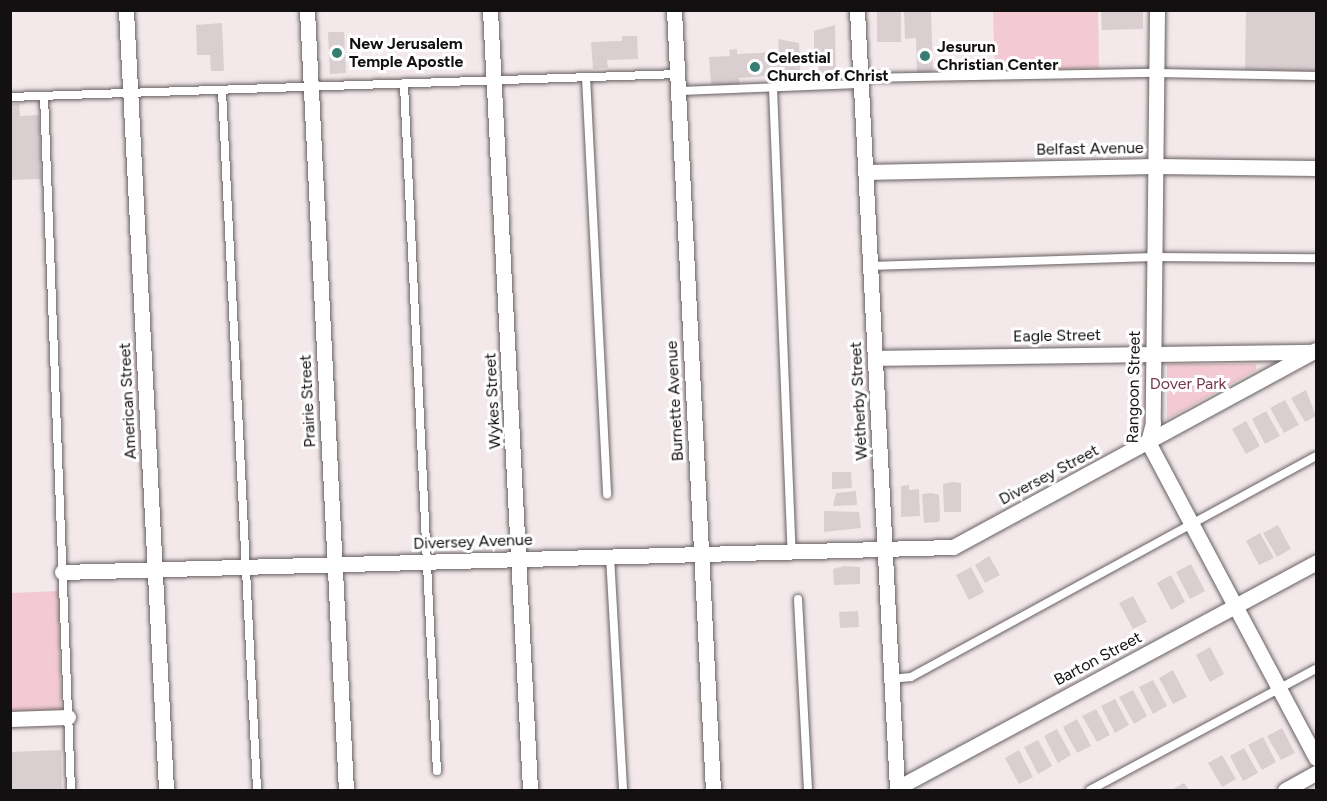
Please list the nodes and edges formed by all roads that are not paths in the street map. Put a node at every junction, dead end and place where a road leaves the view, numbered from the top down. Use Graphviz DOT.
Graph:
graph roads {
  1 [pos="126,10"];
  2 [pos="307,10"];
  3 [pos="490,10"];
  4 [pos="674,10"];
  5 [pos="857,10"];
  6 [pos="1157,10"];
  7 [pos="1156,73"];
  8 [pos="677,74"];
  9 [pos="1317,76"];
  10 [pos="586,77"];
  11 [pos="495,81"];
  12 [pos="861,81"];
  13 [pos="404,85"];
  14 [pos="311,88"];
  15 [pos="773,88"];
  16 [pos="222,91"];
  17 [pos="678,91"];
  18 [pos="130,92"];
  19 [pos="44,96"];
  20 [pos="10,97"];
  21 [pos="1155,166"];
  22 [pos="1317,168"];
  23 [pos="865,172"];
  24 [pos="1154,256"];
  25 [pos="1317,258"];
  26 [pos="870,266"];
  27 [pos="1153,351"];
  28 [pos="1315,351"];
  29 [pos="875,358"];
  30 [pos="1148,442"];
  31 [pos="1317,456"];
  32 [pos="607,494"];
  33 [pos="1192,525"];
  34 [pos="885,549"];
  35 [pos="792,551"];
  36 [pos="701,554"];
  37 [pos="610,556"];
  38 [pos="519,558"];
  39 [pos="427,561"];
  40 [pos="1317,562"];
  41 [pos="334,563"];
  42 [pos="247,566"];
  43 [pos="155,568"];
  44 [pos="62,572"];
  45 [pos="798,599"];
  46 [pos="1235,606"];
  47 [pos="1317,669"];
  48 [pos="891,679"];
  49 [pos="1279,689"];
  50 [pos="68,717"];
  51 [pos="10,719"];
  52 [pos="1317,758"];
  53 [pos="437,771"];
  54 [pos="1317,773"];
  55 [pos="897,789"];
  56 [pos="71,790"];
  57 [pos="166,790"];
  58 [pos="257,790"];
  59 [pos="346,790"];
  60 [pos="530,790"];
  61 [pos="623,790"];
  62 [pos="713,790"];
  63 [pos="808,790"];
  64 [pos="1090,790"];
  65 [pos="1285,790"];
  1 -- 18 [label="street, American Street"];
  2 -- 14 [label="street, Prairie Street"];
  3 -- 11 [label="street, Wykes Street"];
  4 -- 8 [label="street, Burnette Avenue"];
  5 -- 12 [label="street, Wetherby Street"];
  6 -- 7 [label="street, Rangoon Street"];
  7 -- 9 [label="lane"];
  7 -- 12 [label="lane"];
  7 -- 21 [label="street, Rangoon Street"];
  8 -- 10 [label="lane"];
  8 -- 17 [label="street, Burnette Avenue"];
  10 -- 11 [label="lane"];
  10 -- 32 [label="lane"];
  11 -- 13 [label="lane"];
  11 -- 38 [label="street, Wykes Street"];
  12 -- 15 [label="lane"];
  12 -- 23 [label="street, Wetherby Street"];
  13 -- 14 [label="lane"];
  13 -- 39 [label="lane"];
  14 -- 16 [label="lane"];
  14 -- 41 [label="street, Prairie Street"];
  15 -- 17 [label="lane"];
  15 -- 35 [label="lane"];
  16 -- 18 [label="lane"];
  16 -- 42 [label="lane"];
  17 -- 36 [label="street, Burnette Avenue"];
  18 -- 19 [label="lane"];
  18 -- 43 [label="street, American Street"];
  19 -- 20 [label="lane"];
  19 -- 44 [label="lane"];
  21 -- 22 [label="street, Belfast Avenue"];
  21 -- 23 [label="street, Belfast Avenue"];
  21 -- 24 [label="street, Rangoon Street"];
  23 -- 26 [label="street, Wetherby Street"];
  24 -- 25 [label="lane"];
  24 -- 26 [label="lane"];
  24 -- 27 [label="street, Rangoon Street"];
  26 -- 29 [label="street, Wetherby Street"];
  27 -- 28 [label="street, Eagle Street"];
  27 -- 29 [label="street, Eagle Street"];
  27 -- 30 [label="street, Rangoon Street"];
  28 -- 30 [label="street, Diversey Street"];
  29 -- 34 [label="street, Wetherby Street"];
  30 -- 33 [label="street, Rangoon Street"];
  30 -- 34 [label="street, Diversey Street"];
  31 -- 33 [label="lane"];
  33 -- 46 [label="street, Rangoon Street"];
  33 -- 48 [label="lane"];
  34 -- 35 [label="street, Diversey Avenue"];
  34 -- 48 [label="street, Wetherby Street"];
  35 -- 36 [label="street, Diversey Avenue"];
  36 -- 37 [label="street, Diversey Avenue"];
  36 -- 62 [label="street, Burnette Avenue"];
  37 -- 38 [label="street, Diversey Avenue"];
  37 -- 61 [label="lane"];
  38 -- 39 [label="street, Diversey Avenue"];
  38 -- 60 [label="street, Wykes Street"];
  39 -- 41 [label="street, Diversey Avenue"];
  39 -- 53 [label="lane"];
  40 -- 46 [label="street, Barton Street"];
  41 -- 42 [label="street, Diversey Avenue"];
  41 -- 59 [label="street, Prairie Street"];
  42 -- 43 [label="street, Diversey Avenue"];
  42 -- 58 [label="lane"];
  43 -- 44 [label="street, Diversey Avenue"];
  43 -- 57 [label="street, American Street"];
  44 -- 50 [label="lane"];
  45 -- 63 [label="lane"];
  46 -- 49 [label="street, Rangoon Street"];
  46 -- 55 [label="street, Barton Street"];
  47 -- 49 [label="lane"];
  48 -- 55 [label="street, Wetherby Street"];
  49 -- 52 [label="street, Rangoon Street"];
  49 -- 64 [label="lane"];
  50 -- 51 [label="street"];
  50 -- 56 [label="lane"];
  54 -- 65 [label="street"];
}
